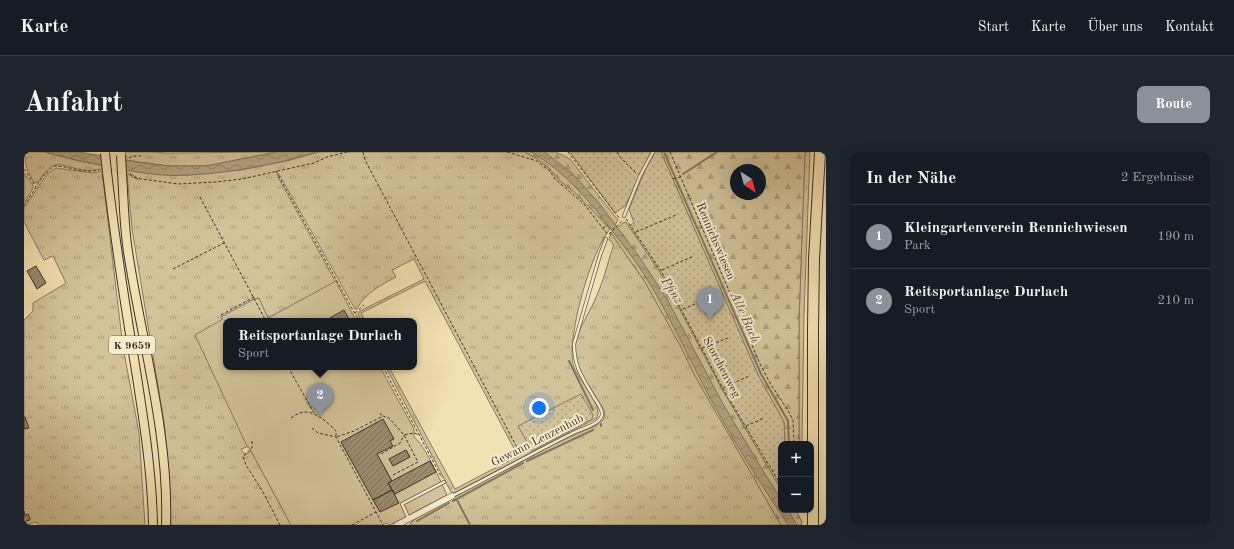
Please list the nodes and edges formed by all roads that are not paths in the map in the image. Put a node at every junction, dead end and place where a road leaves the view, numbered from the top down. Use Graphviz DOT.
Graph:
graph roads {
  1 [pos="105,152"];
  2 [pos="653,152"];
  3 [pos="820,152"];
  4 [pos="123,155"];
  5 [pos="624,216"];
  6 [pos="606,239"];
  7 [pos="444,482"];
  8 [pos="452,496"];
  9 [pos="409,519"];
  10 [pos="153,525"];
  11 [pos="166,525"];
  12 [pos="397,525"];
  13 [pos="813,525"];
  1 -- 10 [label="main road, K 9659, bridge"];
  2 -- 5 [label="lane"];
  3 -- 13 [label="highway"];
  4 -- 11 [label="main road, K 9659, bridge"];
  6 -- 8 [label="lane, Gewann Lenzenhub"];
  7 -- 9 [label="lane"];
  8 -- 9 [label="street, Gewann Lenzenhub"];
  9 -- 12 [label="street, Gewann Lenzenhub"];
}
